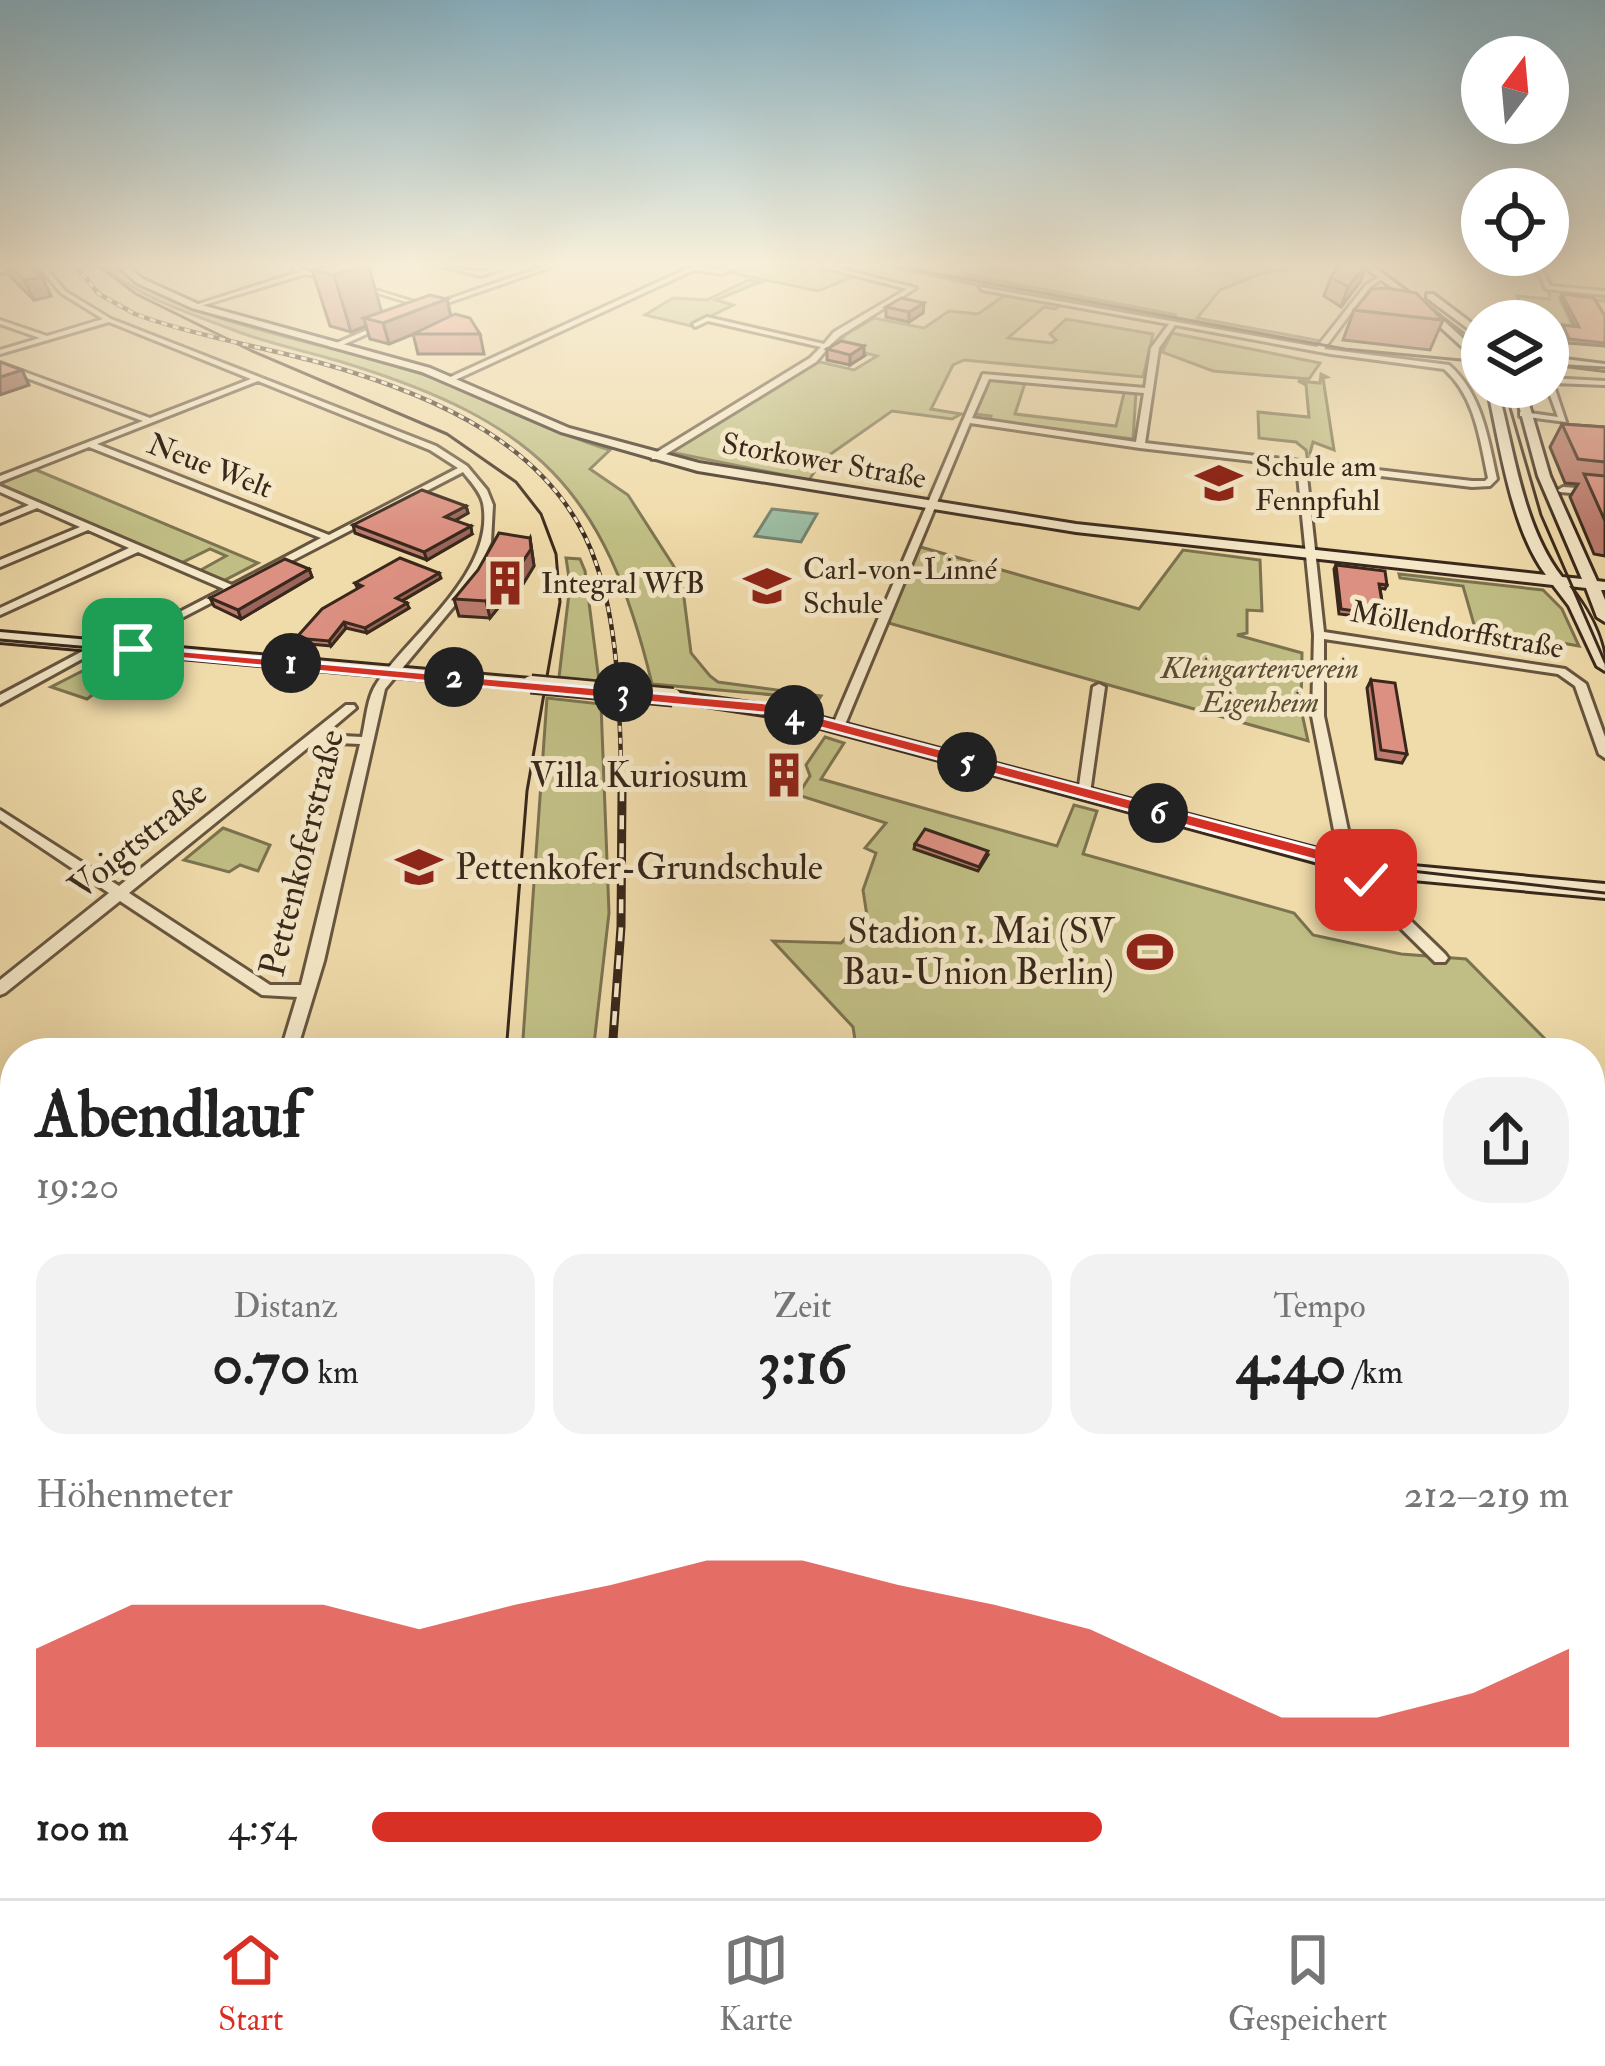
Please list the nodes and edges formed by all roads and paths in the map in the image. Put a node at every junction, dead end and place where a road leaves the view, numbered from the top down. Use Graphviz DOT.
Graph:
graph roads {
  1 [pos="191,353"];
  2 [pos="356,353"];
  3 [pos="508,353"];
  4 [pos="818,353"];
  5 [pos="1154,353"];
  6 [pos="1338,353"];
  7 [pos="0,365"];
  8 [pos="252,377"];
  9 [pos="1569,377"];
  10 [pos="450,379"];
  11 [pos="1605,383"];
  12 [pos="1148,391"];
  13 [pos="1497,408"];
  14 [pos="1522,408"];
  15 [pos="1560,408"];
  16 [pos="1523,414"];
  17 [pos="144,418"];
  18 [pos="966,420"];
  19 [pos="83,442"];
  20 [pos="1140,446"];
  21 [pos="655,457"];
  22 [pos="1301,464"];
  23 [pos="464,468"];
  24 [pos="0,474"];
  25 [pos="0,489"];
  26 [pos="1563,490"];
  27 [pos="1605,493"];
  28 [pos="36,505"];
  29 [pos="929,506"];
  30 [pos="0,520"];
  31 [pos="87,526"];
  32 [pos="326,537"];
  33 [pos="138,548"];
  34 [pos="1313,556"];
  35 [pos="0,564"];
  36 [pos="1556,580"];
  37 [pos="1598,585"];
  38 [pos="228,587"];
  39 [pos="0,612"];
  40 [pos="1605,617"];
  41 [pos="1319,635"];
  42 [pos="0,638"];
  43 [pos="98,646"];
  44 [pos="118,648"];
  45 [pos="1605,666"];
  46 [pos="389,671"];
  47 [pos="1099,687"];
  48 [pos="0,700"];
  49 [pos="350,708"];
  50 [pos="838,727"];
  51 [pos="313,738"];
  52 [pos="367,741"];
  53 [pos="1605,754"];
  54 [pos="1084,793"];
  55 [pos="0,814"];
  56 [pos="1355,864"];
  57 [pos="1605,891"];
  58 [pos="119,893"];
  59 [pos="1440,958"];
  60 [pos="0,988"];
  61 [pos="307,991"];
  62 [pos="292,1038"];
  1 -- 8 [label="street"];
  2 -- 10 [label="main road, Storkower Straße"];
  3 -- 10 [label="street"];
  4 -- 21 [label="street"];
  5 -- 12 [label="street"];
  6 -- 22 [label="street"];
  7 -- 17 [label="street"];
  8 -- 17 [label="street"];
  8 -- 23 [label="street"];
  9 -- 11 [label="street"];
  10 -- 21 [label="main road, Storkower Straße"];
  12 -- 18 [label="street"];
  12 -- 20 [label="street"];
  13 -- 36 [label="main road, Möllendorffstraße"];
  14 -- 16 [label="main road, Möllendorffstraße"];
  15 -- 16 [label="street"];
  16 -- 37 [label="main road, Möllendorffstraße"];
  17 -- 19 [label="street"];
  18 -- 20 [label="street"];
  18 -- 29 [label="street"];
  19 -- 24 [label="street"];
  19 -- 32 [label="street, Neue Welt"];
  20 -- 22 [label="street"];
  21 -- 29 [label="main road, Storkower Straße"];
  22 -- 34 [label="street"];
  23 -- 32 [label="street"];
  23 -- 46 [label="street"];
  25 -- 28 [label="street"];
  26 -- 27 [label="street"];
  28 -- 30 [label="street"];
  28 -- 31 [label="street"];
  29 -- 34 [label="main road, Storkower Straße"];
  29 -- 50 [label="street"];
  31 -- 33 [label="street"];
  31 -- 35 [label="street"];
  32 -- 38 [label="street"];
  33 -- 38 [label="street"];
  33 -- 39 [label="street"];
  34 -- 36 [label="main road, Storkower Straße"];
  34 -- 41 [label="street"];
  36 -- 37 [label="main road, Storkower Straße"];
  36 -- 45 [label="main road, Möllendorffstraße"];
  37 -- 40 [label="main road, Möllendorffstraße"];
  38 -- 44 [label="street"];
  41 -- 53 [label="street, Möllendorffstraße"];
  41 -- 56 [label="street"];
  42 -- 43 [label="main road"];
  43 -- 44 [label="main road"];
  43 -- 48 [label="street"];
  44 -- 46 [label="main road"];
  46 -- 50 [label="main road, bridge"];
  46 -- 52 [label="street, Pettenkoferstraße"];
  47 -- 54 [label="street"];
  49 -- 51 [label="street, Voigtstraße"];
  50 -- 54 [label="main road"];
  51 -- 52 [label="street"];
  51 -- 58 [label="street, Voigtstraße"];
  52 -- 61 [label="street, Pettenkoferstraße"];
  54 -- 56 [label="main road"];
  55 -- 58 [label="street"];
  56 -- 57 [label="main road"];
  56 -- 59 [label="street"];
  58 -- 60 [label="street, Voigtstraße"];
  58 -- 61 [label="street"];
  61 -- 62 [label="street, Pettenkoferstraße"];
}
